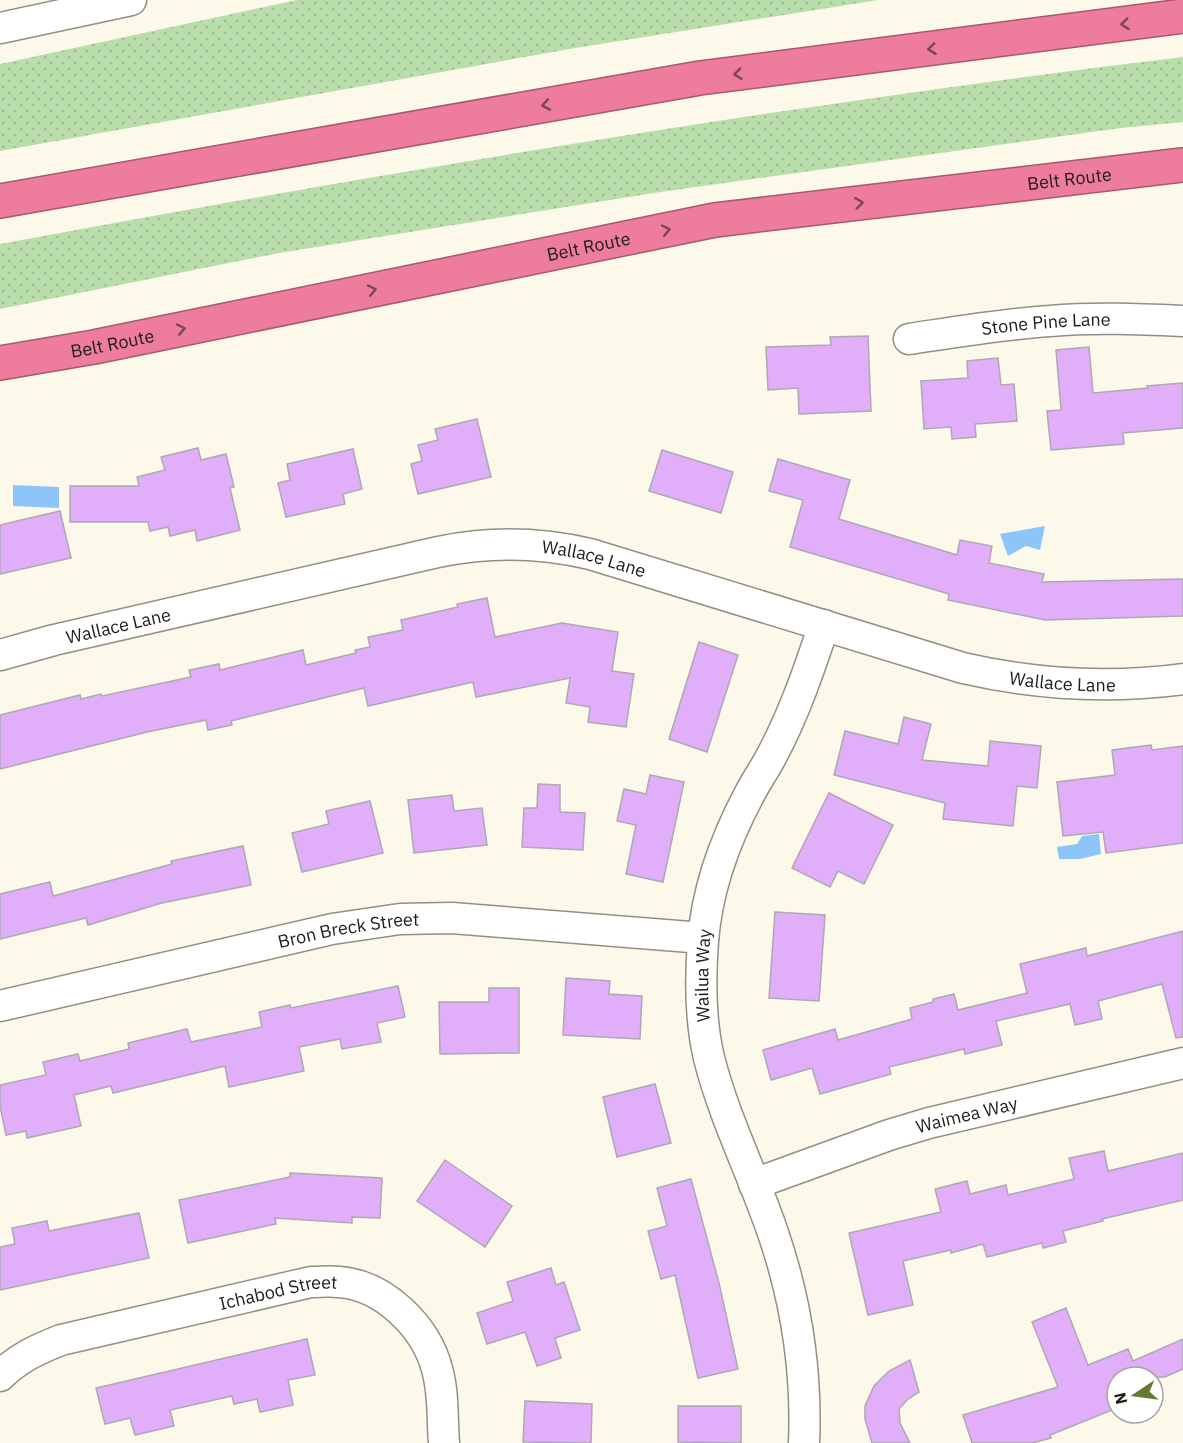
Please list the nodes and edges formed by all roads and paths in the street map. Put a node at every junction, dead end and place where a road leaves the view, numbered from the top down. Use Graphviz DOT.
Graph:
graph roads {
  1 [pos="131,0"];
  2 [pos="1183,16"];
  3 [pos="0,28"];
  4 [pos="1183,165"];
  5 [pos="0,201"];
  6 [pos="1183,321"];
  7 [pos="909,339"];
  8 [pos="0,363"];
  9 [pos="824,625"];
  10 [pos="0,655"];
  11 [pos="1183,679"];
  12 [pos="703,938"];
  13 [pos="0,1006"];
  14 [pos="1183,1063"];
  15 [pos="754,1184"];
  16 [pos="7,1369"];
  17 [pos="444,1443"];
  18 [pos="804,1443"];
  1 -- 3 [label="street"];
  2 -- 5 [label="highway, one-way"];
  8 -- 4 [label="highway, Belt Route, one-way"];
  6 -- 7 [label="street, Stone Pine Lane"];
  9 -- 10 [label="street, Wallace Lane"];
  9 -- 11 [label="street, Wallace Lane"];
  9 -- 12 [label="street, Wailua Way"];
  12 -- 13 [label="street, Bron Breck Street"];
  12 -- 15 [label="street, Wailua Way"];
  14 -- 15 [label="street, Waimea Way"];
  15 -- 18 [label="street, Wailua Way"];
  16 -- 17 [label="street, Ichabod Street"];
}
